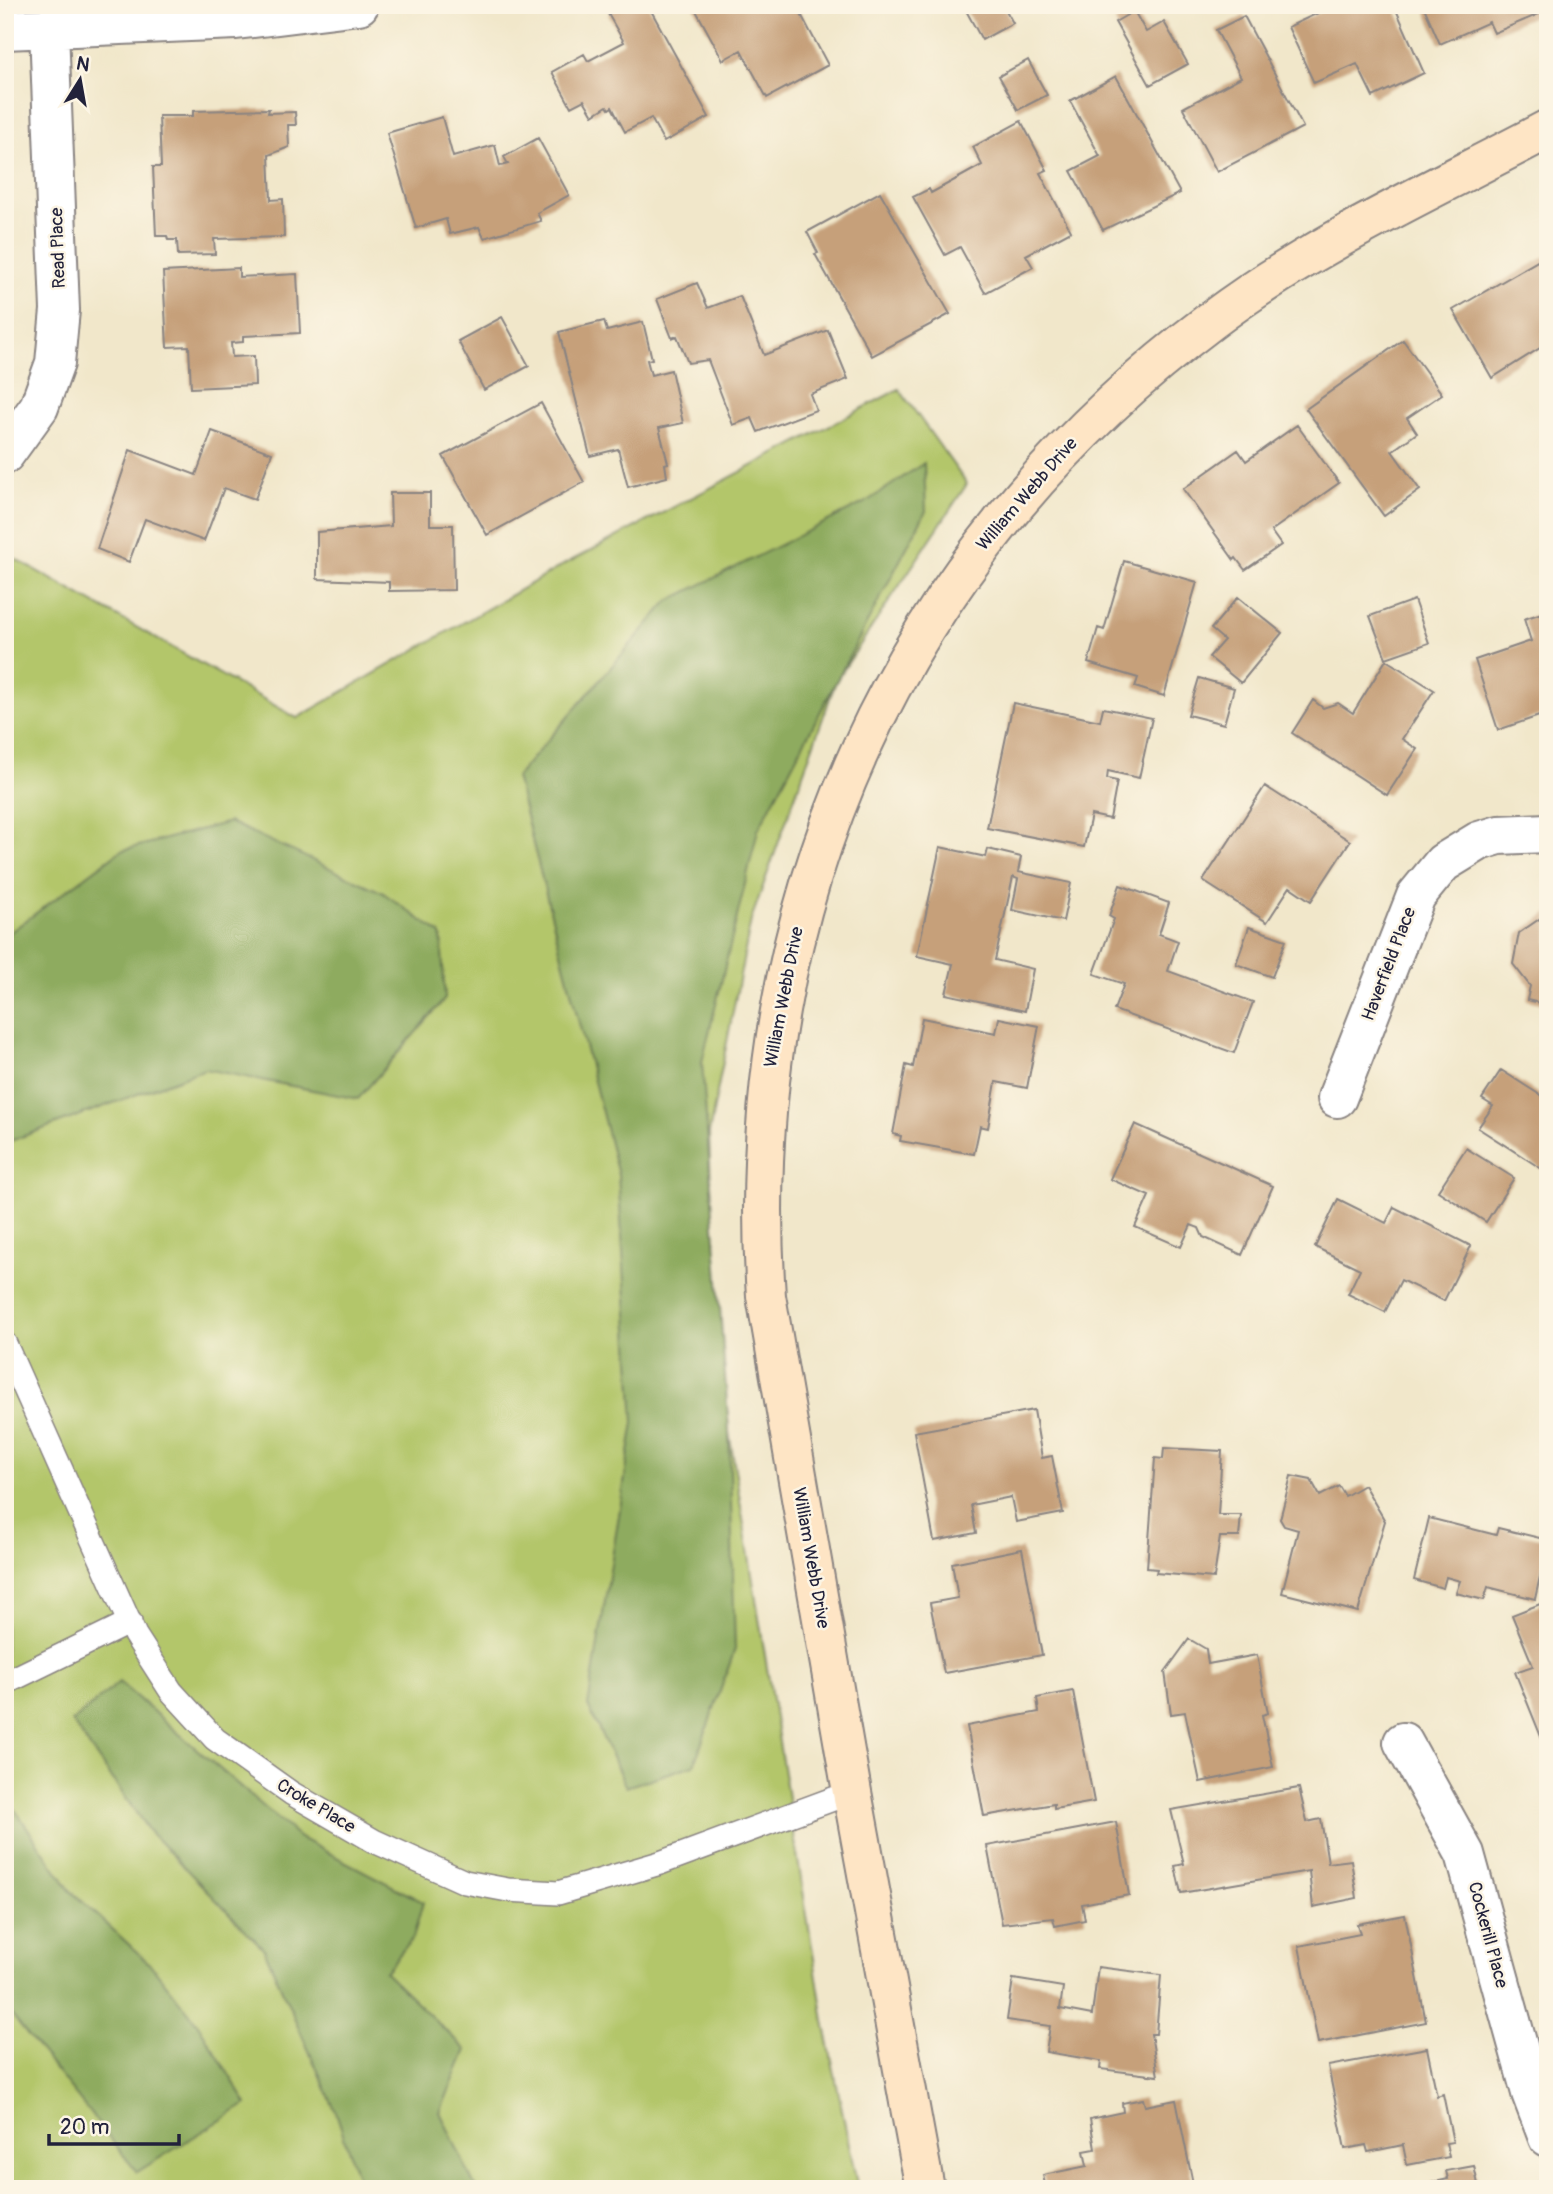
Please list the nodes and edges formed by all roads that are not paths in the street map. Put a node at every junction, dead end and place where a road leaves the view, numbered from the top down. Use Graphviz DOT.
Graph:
graph roads {
  1 [pos="359,5"];
  2 [pos="49,29"];
  3 [pos="5,30"];
  4 [pos="1548,129"];
  5 [pos="5,454"];
  6 [pos="1548,833"];
  7 [pos="1337,1098"];
  8 [pos="5,1344"];
  9 [pos="130,1622"];
  10 [pos="5,1684"];
  11 [pos="1403,1742"];
  12 [pos="852,1792"];
  13 [pos="1548,2138"];
  14 [pos="925,2189"];
  1 -- 2 [label="street"];
  2 -- 3 [label="street"];
  2 -- 5 [label="street, Read Place"];
  4 -- 12 [label="main road, William Webb Drive"];
  6 -- 7 [label="street, Haverfield Place"];
  8 -- 9 [label="lane, Croke Place"];
  9 -- 10 [label="lane"];
  9 -- 12 [label="lane, Croke Place"];
  11 -- 13 [label="street, Cockerill Place"];
  12 -- 14 [label="main road, William Webb Drive"];
}
